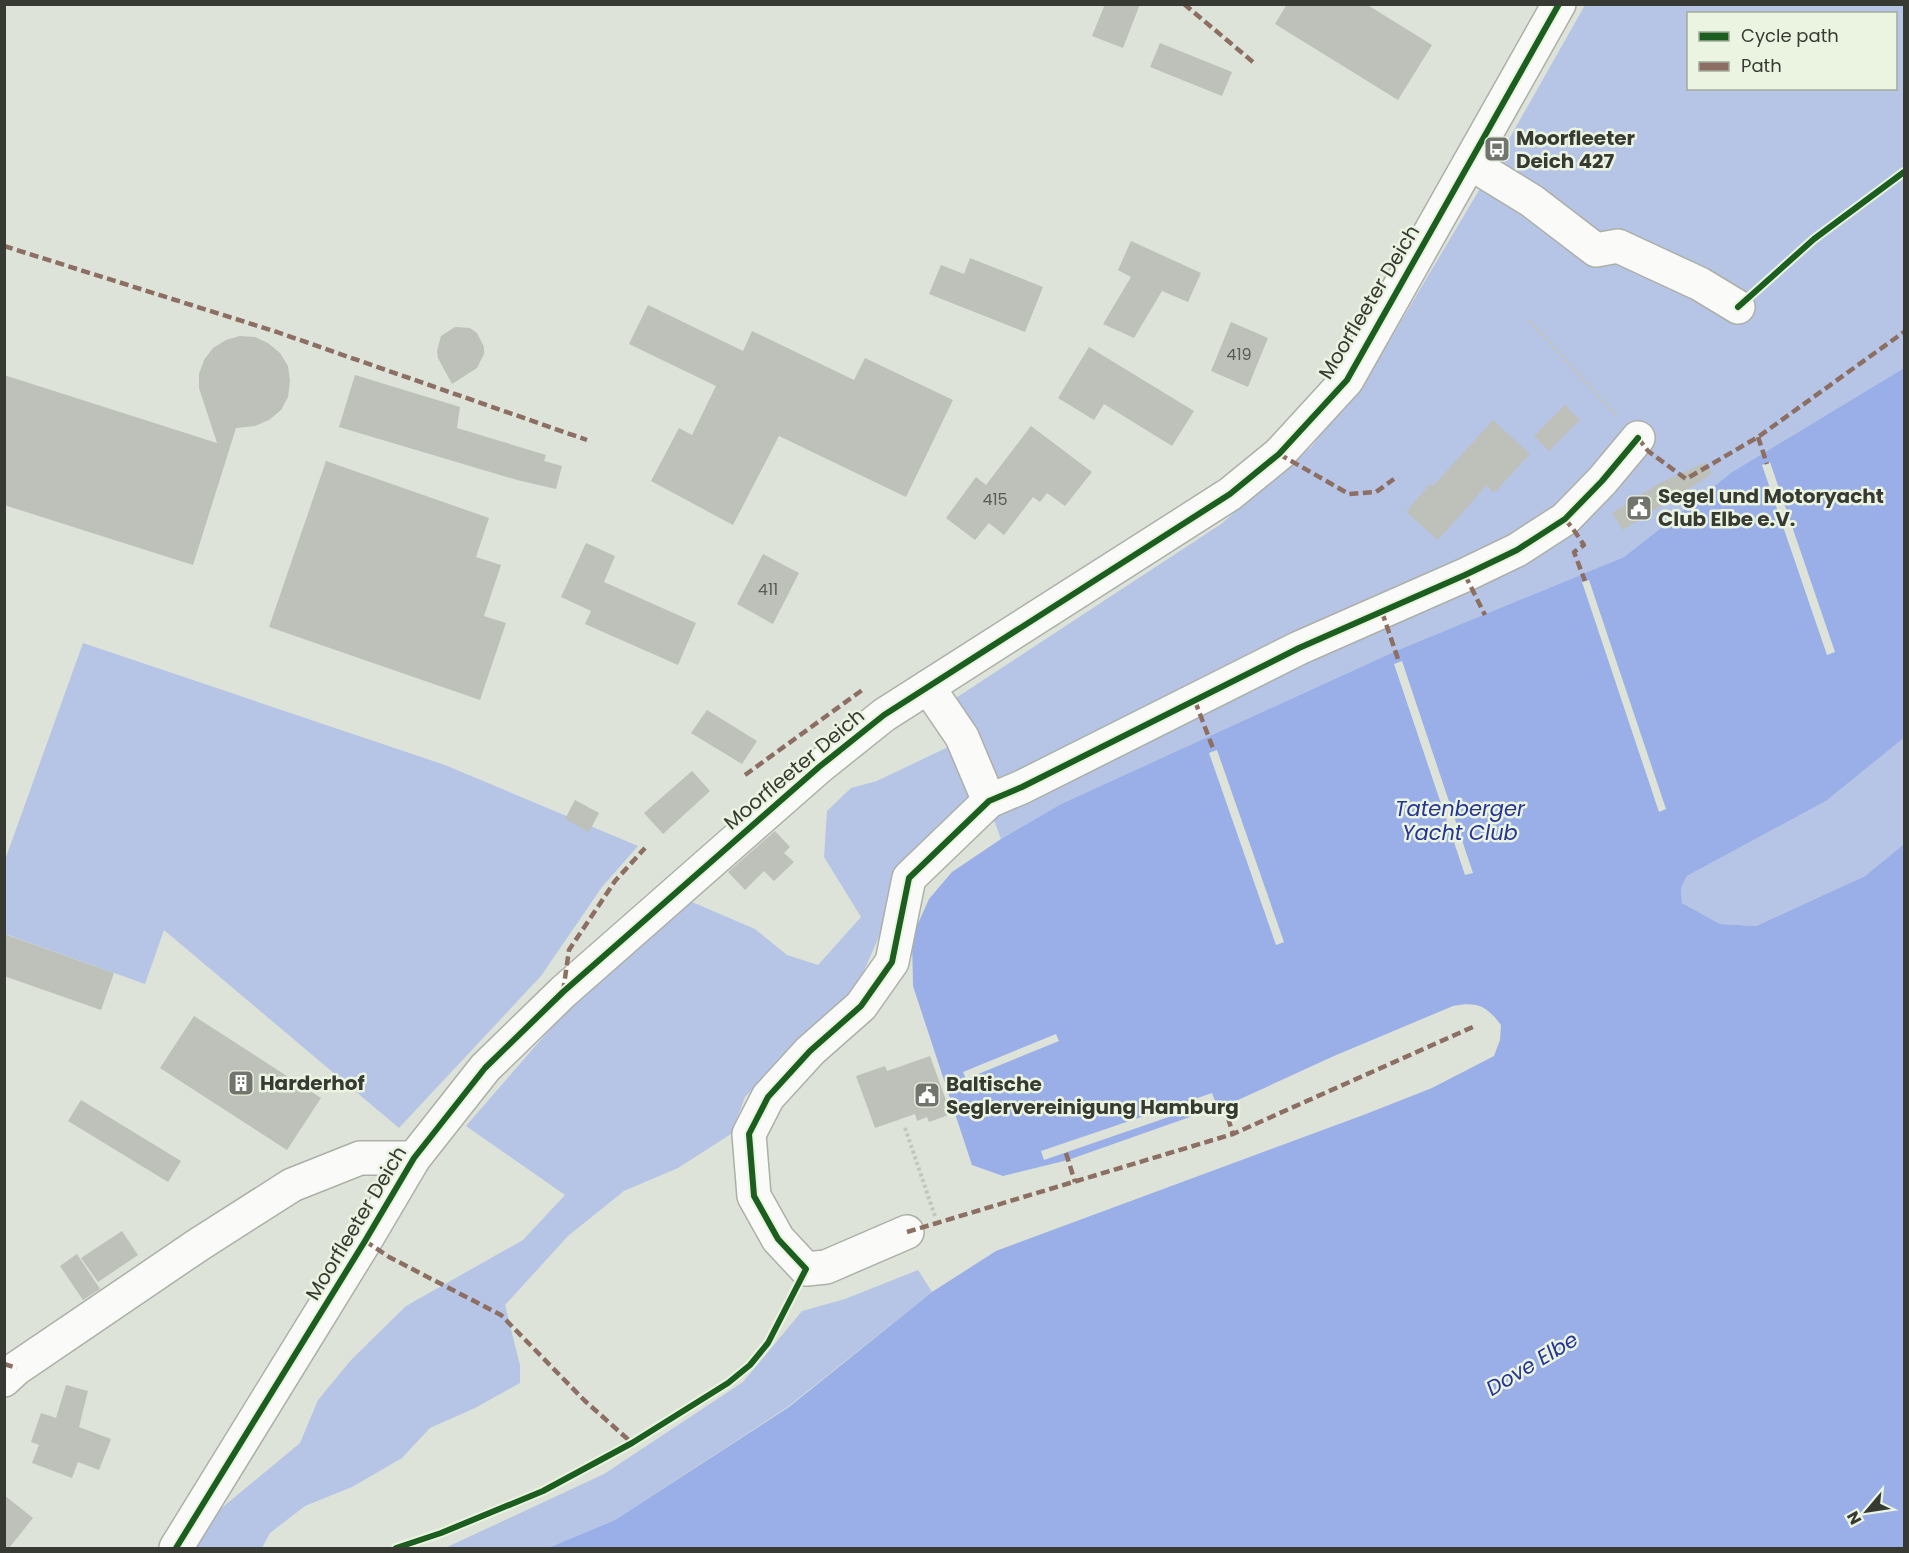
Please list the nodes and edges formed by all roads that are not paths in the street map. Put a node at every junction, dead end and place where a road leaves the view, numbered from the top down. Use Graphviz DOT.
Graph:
graph roads {
  1 [pos="1559,4"];
  2 [pos="1470,163"];
  3 [pos="1738,307"];
  4 [pos="1638,438"];
  5 [pos="928,687"];
  6 [pos="989,801"];
  7 [pos="414,1158"];
  8 [pos="922,1227"];
  9 [pos="4,1380"];
  10 [pos="176,1548"];
  1 -- 2 [label="street, Moorfleeter Deich"];
  2 -- 3 [label="street"];
  2 -- 5 [label="street, Moorfleeter Deich"];
  4 -- 6 [label="street"];
  5 -- 6 [label="street"];
  5 -- 7 [label="street, Moorfleeter Deich"];
  6 -- 8 [label="street"];
  7 -- 9 [label="street, Moorfleeter Deich"];
  7 -- 10 [label="street, Moorfleeter Deich"];
}
